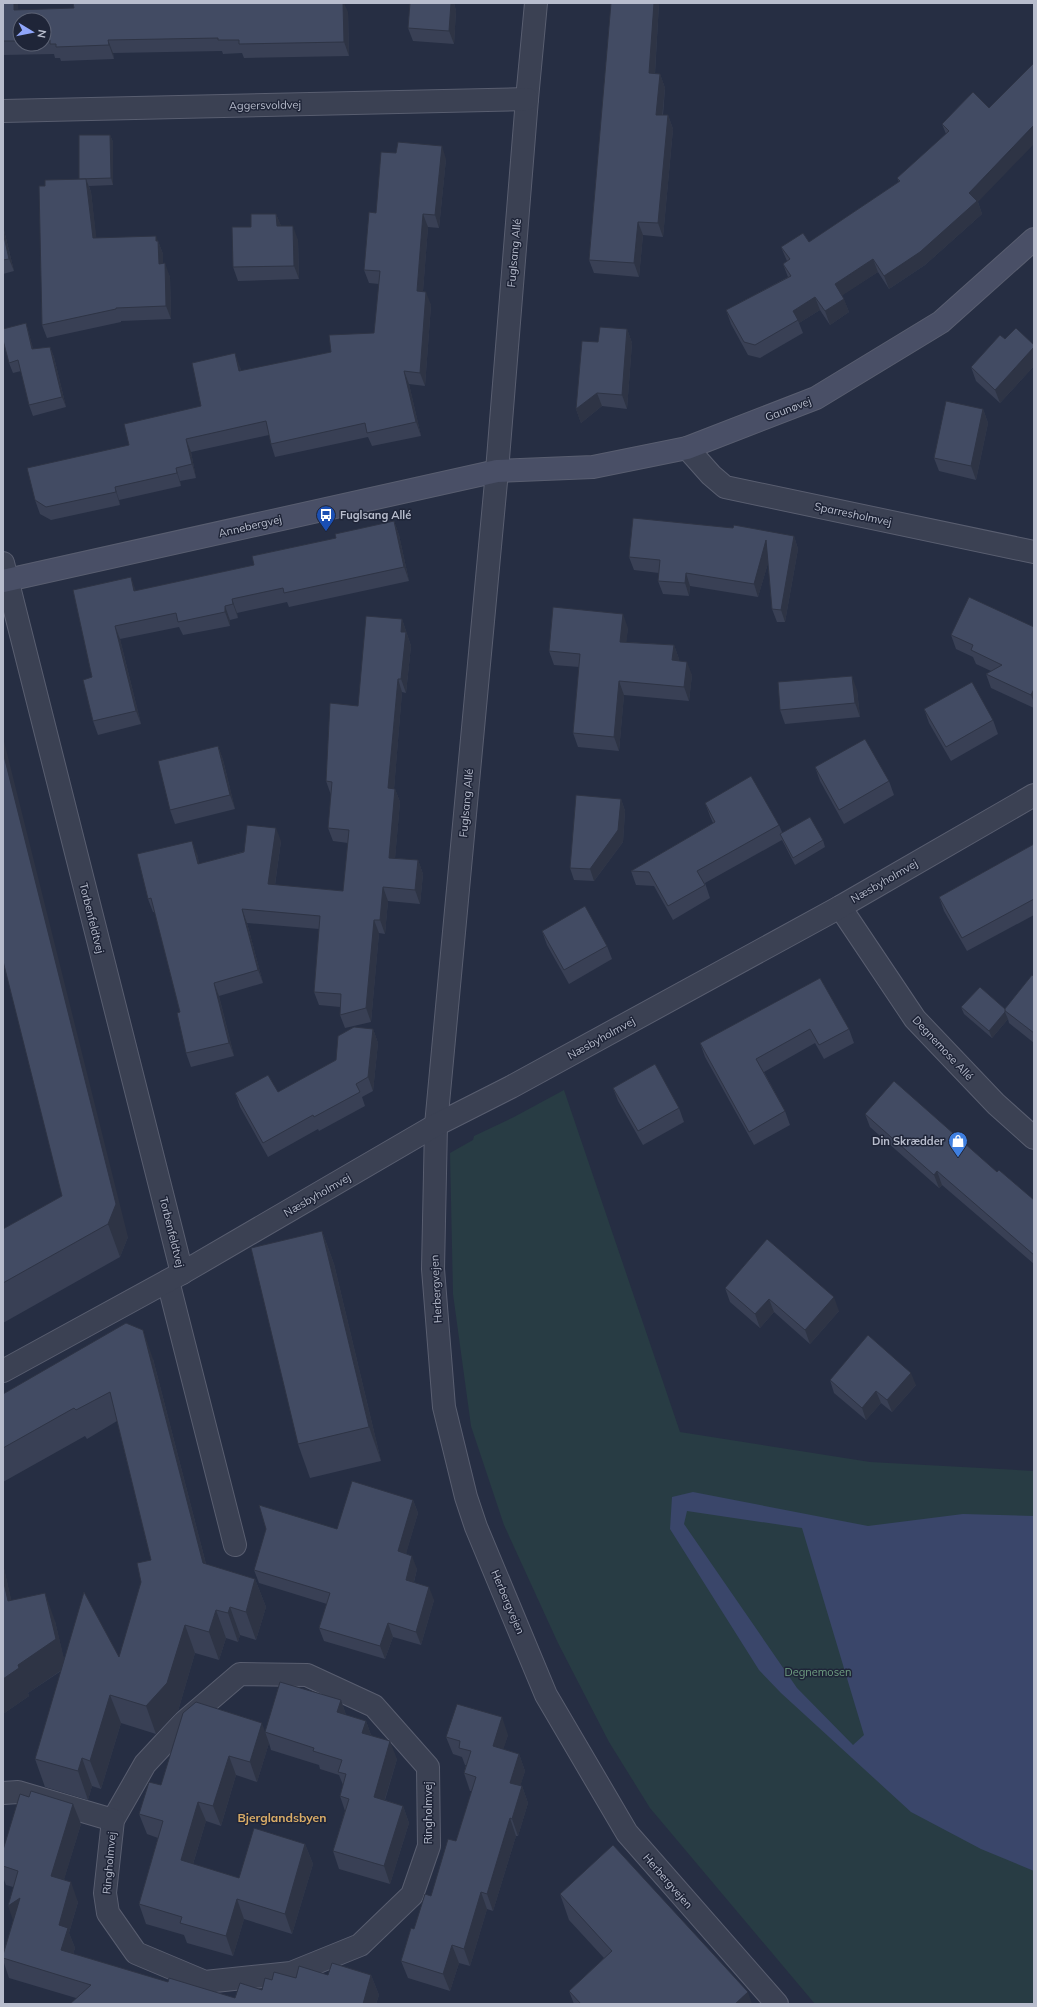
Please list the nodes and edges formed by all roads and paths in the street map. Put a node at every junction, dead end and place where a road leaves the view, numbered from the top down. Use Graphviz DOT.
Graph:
graph roads {
  1 [pos="536,3"];
  2 [pos="527,99"];
  3 [pos="3,111"];
  4 [pos="1034,240"];
  5 [pos="688,448"];
  6 [pos="497,471"];
  7 [pos="1034,552"];
  8 [pos="4,575"];
  9 [pos="1034,795"];
  10 [pos="840,907"];
  11 [pos="436,1125"];
  12 [pos="1034,1138"];
  13 [pos="175,1277"];
  14 [pos="3,1371"];
  15 [pos="235,1545"];
  16 [pos="3,1793"];
  17 [pos="113,1820"];
  18 [pos="777,2004"];
  1 -- 2 [label="street, Fuglsang Allé"];
  2 -- 3 [label="street, Aggersvoldvej"];
  2 -- 6 [label="street, Fuglsang Allé"];
  4 -- 5 [label="street, Gaunøvej"];
  5 -- 6 [label="street, Gaunøvej"];
  5 -- 7 [label="street, Sparresholmvej"];
  6 -- 8 [label="street, Annebergvej"];
  6 -- 11 [label="street, Fuglsang Allé"];
  8 -- 13 [label="street, Torbenfeldtvej"];
  9 -- 10 [label="street, Næsbyholmvej"];
  10 -- 11 [label="street, Næsbyholmvej"];
  10 -- 12 [label="street, Degnemose Allé"];
  11 -- 13 [label="street, Næsbyholmvej"];
  11 -- 18 [label="street, Herbergvejen"];
  13 -- 14 [label="street, Næsbyholmvej"];
  13 -- 15 [label="street"];
  16 -- 17 [label="street, Ringholmvej"];
  17 -- 17 [label="street, Ringholmvej"];
}
